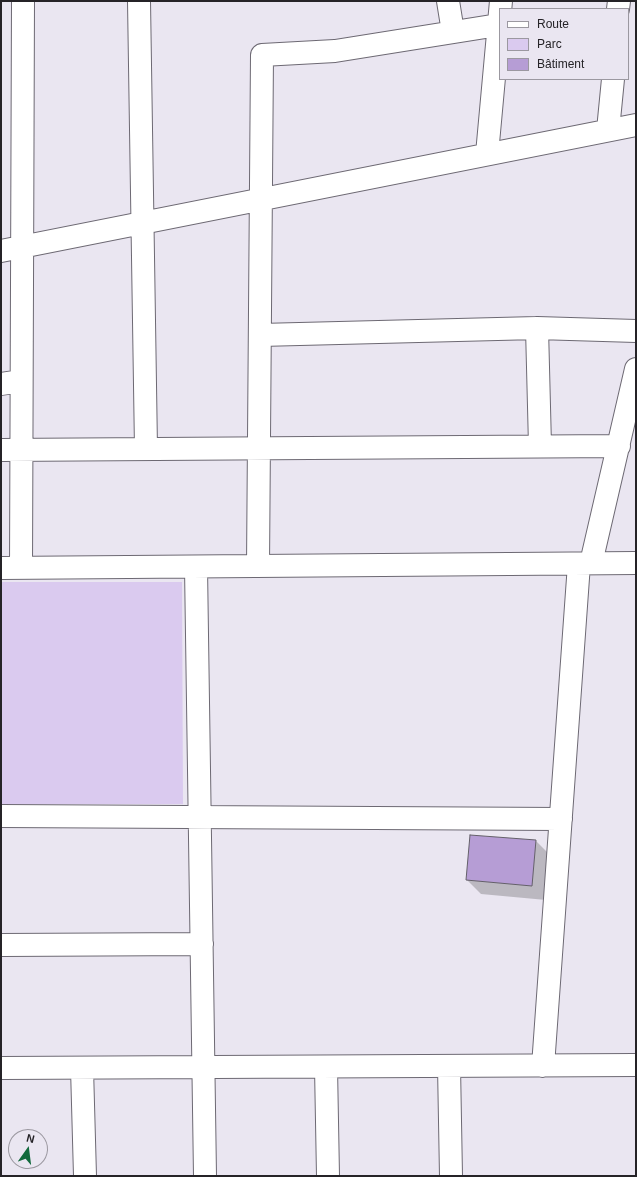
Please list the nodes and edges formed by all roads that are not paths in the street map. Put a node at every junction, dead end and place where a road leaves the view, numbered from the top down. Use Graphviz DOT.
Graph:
graph roads {
  1 [pos="22,1"];
  2 [pos="139,1"];
  3 [pos="448,1"];
  4 [pos="499,13"];
  5 [pos="498,25"];
  6 [pos="453,32"];
  7 [pos="613,80"];
  8 [pos="636,124"];
  9 [pos="608,130"];
  10 [pos="487,154"];
  11 [pos="260,199"];
  12 [pos="142,223"];
  13 [pos="22,246"];
  14 [pos="1,251"];
  15 [pos="537,328"];
  16 [pos="636,331"];
  17 [pos="260,335"];
  18 [pos="636,369"];
  19 [pos="11,383"];
  20 [pos="540,446"];
  21 [pos="618,446"];
  22 [pos="259,448"];
  23 [pos="146,449"];
  24 [pos="11,450"];
  25 [pos="636,563"];
  26 [pos="585,564"];
  27 [pos="258,566"];
  28 [pos="196,567"];
  29 [pos="11,568"];
  30 [pos="1,816"];
  31 [pos="200,817"];
  32 [pos="561,819"];
  33 [pos="202,944"];
  34 [pos="1,945"];
  35 [pos="636,1065"];
  36 [pos="449,1066"];
  37 [pos="543,1066"];
  38 [pos="203,1067"];
  39 [pos="326,1067"];
  40 [pos="1,1068"];
  41 [pos="82,1068"];
  42 [pos="84,1176"];
  43 [pos="205,1176"];
  44 [pos="328,1176"];
  45 [pos="451,1176"];
  1 -- 13 [label="street"];
  2 -- 12 [label="street"];
  3 -- 6 [label="street"];
  4 -- 5 [label="street"];
  5 -- 6 [label="street"];
  5 -- 10 [label="street"];
  6 -- 11 [label="street"];
  7 -- 9 [label="street"];
  8 -- 9 [label="street"];
  9 -- 10 [label="street"];
  10 -- 11 [label="street"];
  11 -- 12 [label="street"];
  11 -- 17 [label="street"];
  12 -- 13 [label="street"];
  12 -- 23 [label="street"];
  13 -- 14 [label="street"];
  13 -- 19 [label="street"];
  15 -- 16 [label="street"];
  15 -- 17 [label="street"];
  15 -- 20 [label="street"];
  17 -- 22 [label="street"];
  18 -- 21 [label="street"];
  19 -- 24 [label="street"];
  20 -- 21 [label="street"];
  20 -- 22 [label="street"];
  21 -- 26 [label="street"];
  22 -- 23 [label="street"];
  22 -- 27 [label="street"];
  23 -- 24 [label="street"];
  24 -- 29 [label="street"];
  25 -- 26 [label="street"];
  26 -- 27 [label="street"];
  26 -- 32 [label="street"];
  27 -- 28 [label="street"];
  28 -- 29 [label="street"];
  28 -- 31 [label="street"];
  30 -- 31 [label="street"];
  31 -- 32 [label="street"];
  31 -- 33 [label="street"];
  32 -- 37 [label="street"];
  33 -- 34 [label="street"];
  33 -- 38 [label="street"];
  35 -- 37 [label="street"];
  36 -- 37 [label="street"];
  36 -- 39 [label="street"];
  36 -- 45 [label="street"];
  38 -- 39 [label="street"];
  38 -- 41 [label="street"];
  38 -- 43 [label="street"];
  39 -- 44 [label="street"];
  40 -- 41 [label="street"];
  41 -- 42 [label="street"];
}
